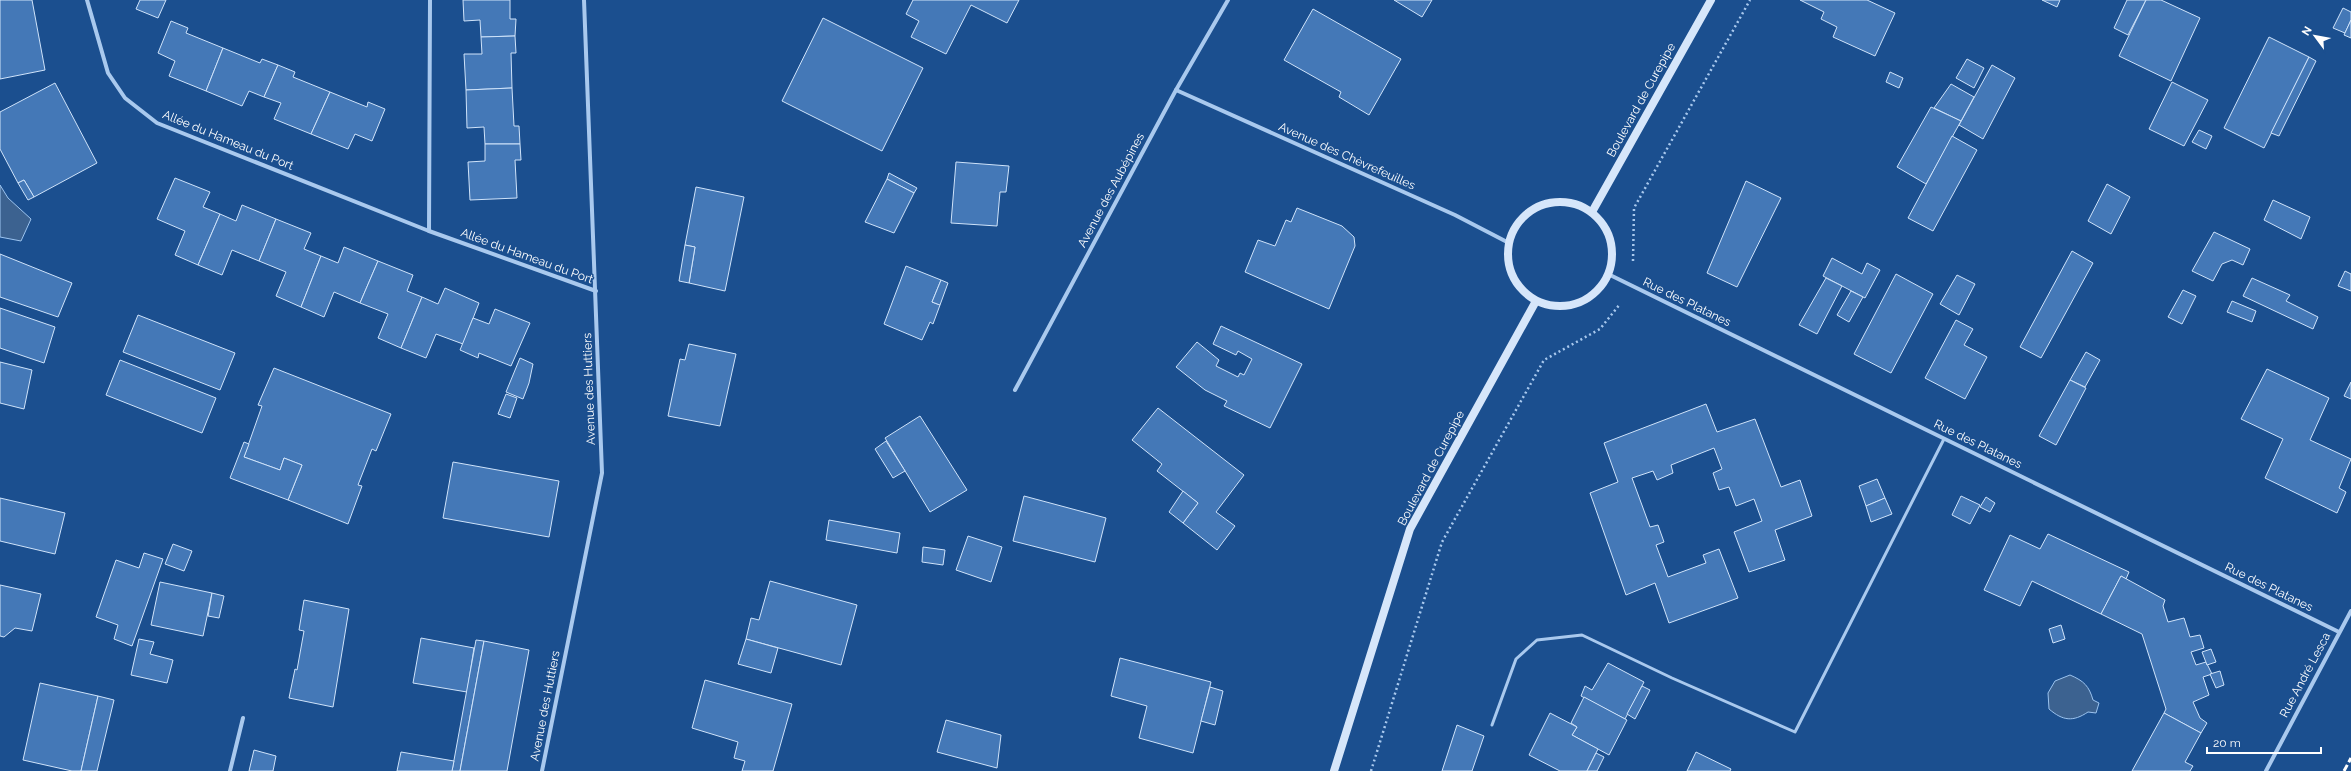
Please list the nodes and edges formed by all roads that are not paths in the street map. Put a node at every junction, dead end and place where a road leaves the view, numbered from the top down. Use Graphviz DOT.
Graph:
graph roads {
  1 [pos="87,0"];
  2 [pos="430,0"];
  3 [pos="584,0"];
  4 [pos="1228,0"];
  5 [pos="1711,0"];
  6 [pos="1176,90"];
  7 [pos="1592,212"];
  8 [pos="429,231"];
  9 [pos="1509,243"];
  10 [pos="1608,274"];
  11 [pos="596,291"];
  12 [pos="1536,301"];
  13 [pos="1016,390"];
  14 [pos="1944,439"];
  15 [pos="2351,611"];
  16 [pos="2339,632"];
  17 [pos="243,718"];
  18 [pos="1492,724"];
  19 [pos="230,771"];
  20 [pos="542,771"];
  21 [pos="1334,771"];
  22 [pos="2266,771"];
  1 -- 8 [label="street, Allée du Hameau du Port"];
  2 -- 8 [label="street"];
  3 -- 11 [label="street, Avenue des Huttiers"];
  4 -- 6 [label="street, Avenue des Aubépines"];
  5 -- 7 [label="main road, Boulevard de Curepipe"];
  6 -- 9 [label="street, Avenue des Chèvrefeuilles"];
  6 -- 13 [label="street, Avenue des Aubépines"];
  7 -- 9 [label="main road"];
  7 -- 10 [label="main road"];
  8 -- 11 [label="street, Allée du Hameau du Port"];
  9 -- 12 [label="main road"];
  10 -- 12 [label="main road"];
  10 -- 14 [label="street, Rue des Platanes"];
  11 -- 20 [label="street, Avenue des Huttiers"];
  12 -- 21 [label="main road, Boulevard de Curepipe"];
  14 -- 16 [label="street, Rue des Platanes"];
  14 -- 18 [label="lane"];
  15 -- 16 [label="street, Rue André Lesca"];
  16 -- 22 [label="street, Rue André Lesca"];
  17 -- 19 [label="street"];
}
